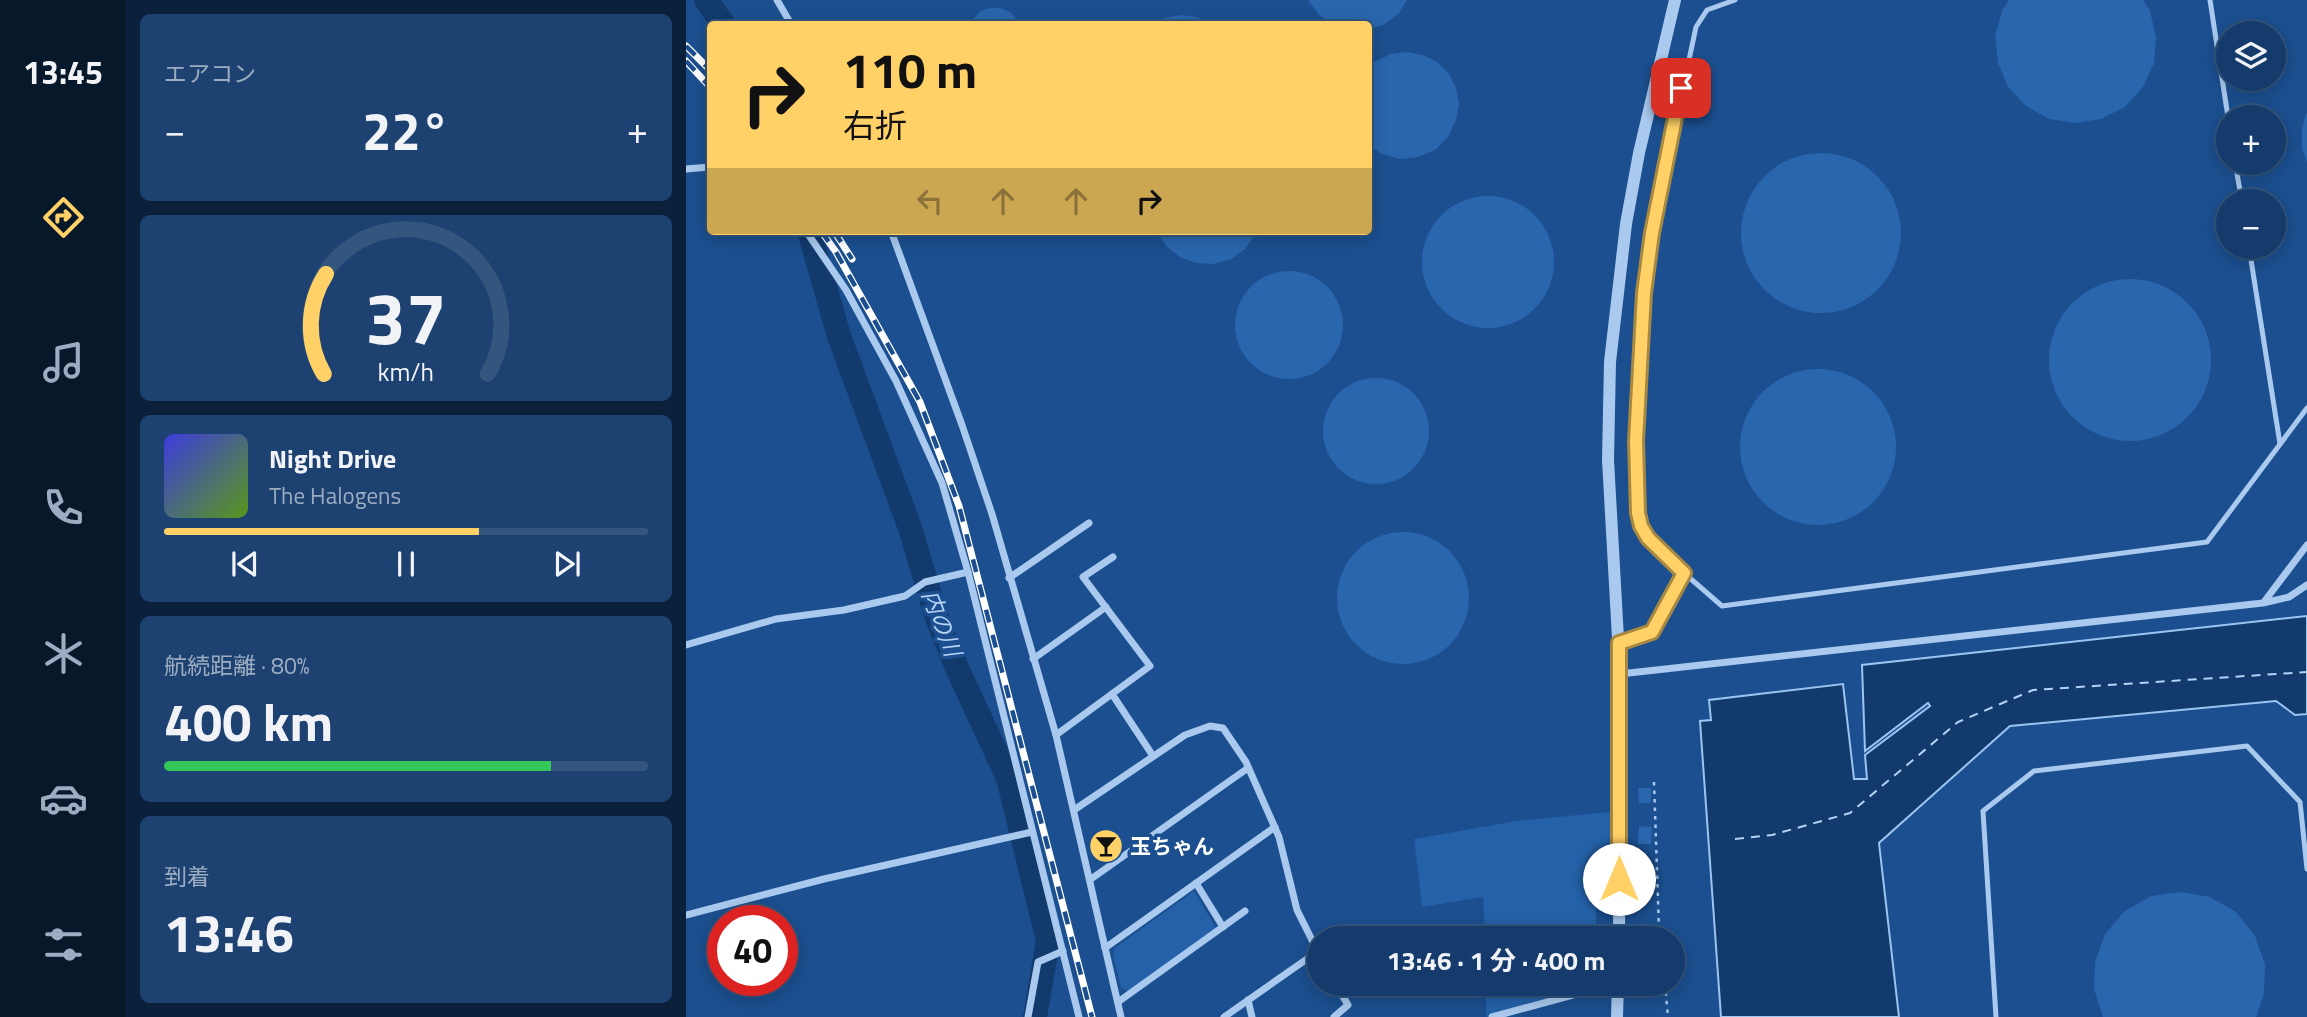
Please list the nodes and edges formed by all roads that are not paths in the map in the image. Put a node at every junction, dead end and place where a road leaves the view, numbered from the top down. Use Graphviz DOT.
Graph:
graph roads {
  1 [pos="777,0"];
  2 [pos="1675,0"];
  3 [pos="1735,0"];
  4 [pos="2210,0"];
  5 [pos="789,21"];
  6 [pos="2226,105"];
  7 [pos="707,167"];
  8 [pos="686,169"];
  9 [pos="809,235"];
  10 [pos="892,235"];
  11 [pos="2251,259"];
  12 [pos="2307,408"];
  13 [pos="2280,444"];
  14 [pos="1089,523"];
  15 [pos="2307,545"];
  16 [pos="1113,557"];
  17 [pos="968,572"];
  18 [pos="1684,573"];
  19 [pos="1009,578"];
  20 [pos="2307,585"];
  21 [pos="2263,603"];
  22 [pos="1106,607"];
  23 [pos="1619,643"];
  24 [pos="686,645"];
  25 [pos="1033,659"];
  26 [pos="1620,674"];
  27 [pos="1112,694"];
  28 [pos="1056,735"];
  29 [pos="1153,756"];
  30 [pos="1248,768"];
  31 [pos="1074,810"];
  32 [pos="1275,827"];
  33 [pos="1032,831"];
  34 [pos="2307,869"];
  35 [pos="1091,879"];
  36 [pos="1196,883"];
  37 [pos="1245,911"];
  38 [pos="686,915"];
  39 [pos="1619,926"];
  40 [pos="1223,927"];
  41 [pos="1307,931"];
  42 [pos="1105,948"];
  43 [pos="1063,951"];
  44 [pos="1307,961"];
  45 [pos="1343,996"];
  46 [pos="1569,996"];
  47 [pos="1618,996"];
  48 [pos="1248,1000"];
  49 [pos="1118,1002"];
  50 [pos="1028,1017"];
  51 [pos="1079,1017"];
  52 [pos="1121,1017"];
  53 [pos="1224,1017"];
  54 [pos="1252,1017"];
  55 [pos="1334,1017"];
  56 [pos="1492,1017"];
  57 [pos="1617,1017"];
  58 [pos="1996,1017"];
  1 -- 5 [label="street"];
  2 -- 23 [label="street"];
  3 -- 18 [label="lane"];
  4 -- 6 [label="lane"];
  7 -- 8 [label="street"];
  9 -- 17 [label="street"];
  10 -- 19 [label="street"];
  11 -- 13 [label="lane"];
  12 -- 13 [label="lane"];
  13 -- 18 [label="lane"];
  14 -- 19 [label="street"];
  15 -- 21 [label="street"];
  16 -- 22 [label="street"];
  17 -- 24 [label="street"];
  17 -- 33 [label="street"];
  18 -- 23 [label="lane"];
  19 -- 25 [label="street"];
  20 -- 21 [label="street"];
  21 -- 26 [label="street"];
  22 -- 25 [label="street"];
  22 -- 27 [label="street"];
  23 -- 26 [label="street"];
  25 -- 28 [label="street"];
  26 -- 39 [label="street"];
  27 -- 28 [label="street"];
  27 -- 29 [label="street"];
  28 -- 31 [label="street"];
  29 -- 30 [label="street"];
  29 -- 31 [label="street"];
  30 -- 32 [label="street"];
  30 -- 35 [label="street"];
  31 -- 35 [label="street"];
  32 -- 36 [label="street"];
  32 -- 41 [label="street"];
  33 -- 38 [label="street"];
  33 -- 43 [label="street"];
  34 -- 58 [label="lane"];
  35 -- 42 [label="street"];
  36 -- 40 [label="street"];
  36 -- 42 [label="street"];
  37 -- 40 [label="street"];
  40 -- 49 [label="street"];
  42 -- 49 [label="street"];
  43 -- 50 [label="street"];
  43 -- 51 [label="street"];
  44 -- 48 [label="street"];
  45 -- 55 [label="street"];
  46 -- 56 [label="street"];
  47 -- 57 [label="street"];
  48 -- 53 [label="street"];
  48 -- 54 [label="street"];
  49 -- 52 [label="street"];
}
